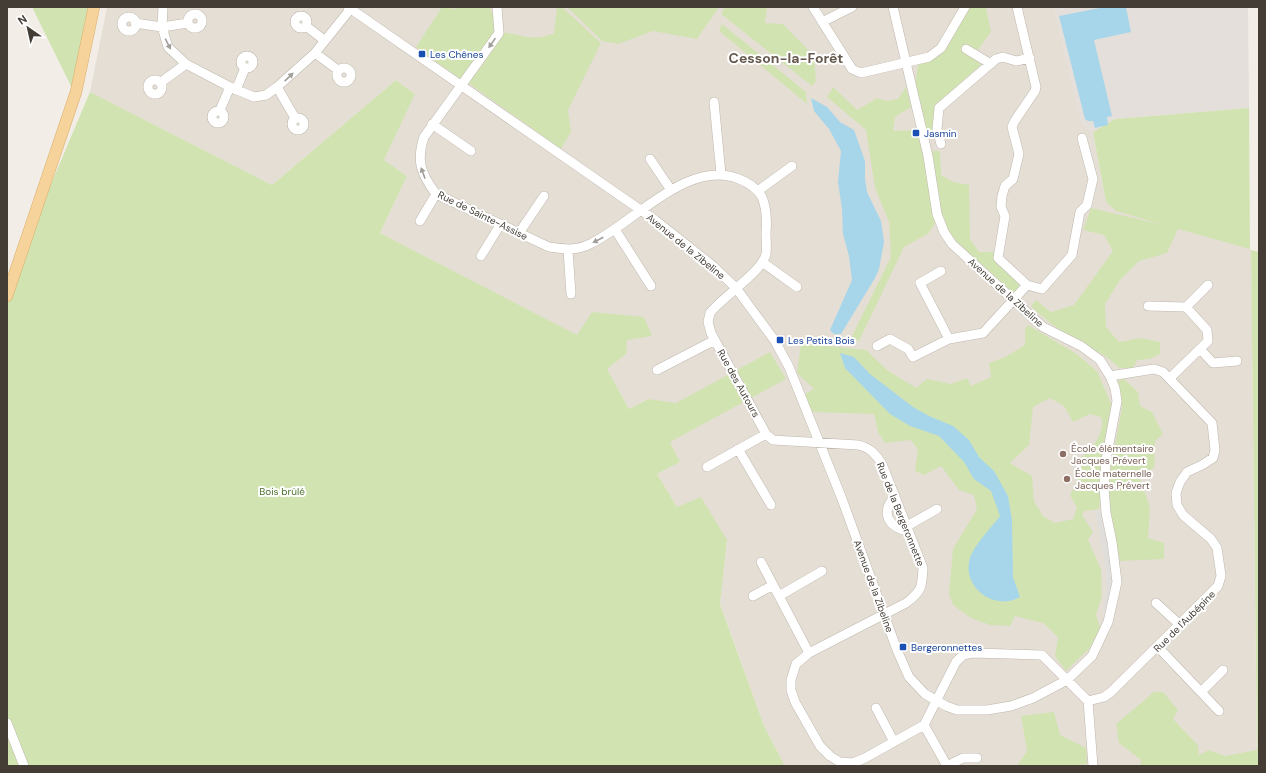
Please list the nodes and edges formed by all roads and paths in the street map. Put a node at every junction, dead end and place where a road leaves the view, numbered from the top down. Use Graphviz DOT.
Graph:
graph roads {
  1 [pos="94,7"];
  2 [pos="164,7"];
  3 [pos="497,7"];
  4 [pos="813,7"];
  5 [pos="852,7"];
  6 [pos="892,7"];
  7 [pos="965,7"];
  8 [pos="1017,7"];
  9 [pos="350,8"];
  10 [pos="188,22"];
  11 [pos="822,22"];
  12 [pos="135,23"];
  13 [pos="306,26"];
  14 [pos="162,27"];
  15 [pos="324,40"];
  16 [pos="966,49"];
  17 [pos="315,53"];
  18 [pos="1030,58"];
  19 [pos="905,63"];
  20 [pos="186,64"];
  21 [pos="991,64"];
  22 [pos="245,68"];
  23 [pos="338,70"];
  24 [pos="160,83"];
  25 [pos="460,85"];
  26 [pos="277,87"];
  27 [pos="233,88"];
  28 [pos="714,102"];
  29 [pos="220,110"];
  30 [pos="295,118"];
  31 [pos="432,124"];
  32 [pos="1082,138"];
  33 [pos="941,144"];
  34 [pos="471,151"];
  35 [pos="650,159"];
  36 [pos="792,166"];
  37 [pos="721,174"];
  38 [pos="671,190"];
  39 [pos="759,190"];
  40 [pos="436,194"];
  41 [pos="544,196"];
  42 [pos="641,211"];
  43 [pos="420,221"];
  44 [pos="500,225"];
  45 [pos="616,231"];
  46 [pos="519,233"];
  47 [pos="568,250"];
  48 [pos="480,256"];
  49 [pos="762,262"];
  50 [pos="941,271"];
  51 [pos="1208,284"];
  52 [pos="651,286"];
  53 [pos="1027,286"];
  54 [pos="798,287"];
  55 [pos="736,288"];
  56 [pos="571,294"];
  57 [pos="7,296"];
  58 [pos="1014,300"];
  59 [pos="1148,306"];
  60 [pos="1186,307"];
  61 [pos="949,339"];
  62 [pos="715,340"];
  63 [pos="877,346"];
  64 [pos="1200,350"];
  65 [pos="1237,361"];
  66 [pos="657,370"];
  67 [pos="1110,376"];
  68 [pos="1170,378"];
  69 [pos="766,434"];
  70 [pos="819,442"];
  71 [pos="738,450"];
  72 [pos="707,467"];
  73 [pos="895,496"];
  74 [pos="771,505"];
  75 [pos="937,509"];
  76 [pos="908,529"];
  77 [pos="761,562"];
  78 [pos="822,571"];
  79 [pos="773,584"];
  80 [pos="753,596"];
  81 [pos="779,596"];
  82 [pos="1156,603"];
  83 [pos="884,614"];
  84 [pos="1180,625"];
  85 [pos="1158,647"];
  86 [pos="809,653"];
  87 [pos="1223,670"];
  88 [pos="1067,680"];
  89 [pos="1200,692"];
  90 [pos="935,701"];
  91 [pos="1088,701"];
  92 [pos="876,708"];
  93 [pos="1219,711"];
  94 [pos="7,724"];
  95 [pos="924,725"];
  96 [pos="894,742"];
  97 [pos="977,758"];
  98 [pos="841,764"];
  99 [pos="24,766"];
  100 [pos="1093,766"];
  1 -- 57 [label="main road"];
  2 -- 14 [label="street"];
  3 -- 25 [label="street, Rue de Sainte-Assise, one-way"];
  4 -- 11 [label="street"];
  5 -- 11 [label="street"];
  6 -- 19 [label="street, Avenue de la Zibeline"];
  7 -- 19 [label="street"];
  8 -- 18 [label="street"];
  9 -- 15 [label="street"];
  9 -- 25 [label="street, Avenue de la Zibeline"];
  10 -- 14 [label="street"];
  11 -- 19 [label="street"];
  12 -- 14 [label="street"];
  13 -- 15 [label="street"];
  14 -- 20 [label="street, one-way"];
  15 -- 17 [label="street"];
  16 -- 21 [label="street"];
  17 -- 23 [label="street"];
  26 -- 17 [label="street, one-way"];
  18 -- 21 [label="street"];
  18 -- 53 [label="street"];
  19 -- 58 [label="street, Avenue de la Zibeline"];
  20 -- 24 [label="street"];
  20 -- 27 [label="street"];
  21 -- 33 [label="street"];
  22 -- 27 [label="street"];
  25 -- 31 [label="street, Rue de Sainte-Assise"];
  25 -- 42 [label="street, Avenue de la Zibeline"];
  26 -- 27 [label="street"];
  26 -- 30 [label="street"];
  27 -- 29 [label="street"];
  28 -- 37 [label="street"];
  31 -- 34 [label="street"];
  40 -- 31 [label="street, Rue de Sainte-Assise, one-way"];
  32 -- 53 [label="street"];
  35 -- 38 [label="street"];
  36 -- 39 [label="street"];
  37 -- 38 [label="street, Rue de Sainte-Assise"];
  37 -- 39 [label="street"];
  38 -- 42 [label="street, Rue de Sainte-Assise"];
  39 -- 49 [label="street"];
  40 -- 43 [label="street"];
  40 -- 44 [label="street, Rue de Sainte-Assise"];
  41 -- 46 [label="street"];
  42 -- 45 [label="street, Rue de Sainte-Assise"];
  42 -- 55 [label="street, Avenue de la Zibeline"];
  44 -- 46 [label="street, Rue de Sainte-Assise"];
  44 -- 48 [label="street"];
  45 -- 47 [label="street, Rue de Sainte-Assise, one-way"];
  45 -- 52 [label="street"];
  46 -- 47 [label="street, Rue de Sainte-Assise"];
  47 -- 56 [label="street"];
  49 -- 54 [label="street"];
  49 -- 55 [label="street, Rue des Autours"];
  50 -- 61 [label="street"];
  51 -- 60 [label="street"];
  53 -- 58 [label="street"];
  55 -- 62 [label="street, Rue des Autours"];
  55 -- 70 [label="street, Avenue de la Zibeline"];
  58 -- 61 [label="street"];
  58 -- 67 [label="street, Avenue de la Zibeline"];
  59 -- 60 [label="street"];
  60 -- 64 [label="street"];
  61 -- 63 [label="street"];
  62 -- 66 [label="street"];
  62 -- 69 [label="street, Rue des Autours"];
  64 -- 65 [label="street"];
  64 -- 68 [label="street"];
  67 -- 68 [label="street, Rue de l'Aubépine"];
  67 -- 88 [label="street, Avenue de la Zibeline"];
  68 -- 84 [label="street, Rue de l'Aubépine"];
  69 -- 70 [label="street"];
  69 -- 71 [label="street"];
  70 -- 73 [label="street, Rue de la Bergeronnette"];
  70 -- 83 [label="street, Avenue de la Zibeline"];
  71 -- 72 [label="street"];
  71 -- 74 [label="street"];
  73 -- 76 [label="street, Rue de la Bergeronnette"];
  73 -- 76 [label="street"];
  75 -- 76 [label="street"];
  76 -- 83 [label="street, Rue de la Bergeronnette"];
  77 -- 79 [label="street"];
  78 -- 81 [label="street"];
  79 -- 80 [label="street"];
  79 -- 81 [label="street"];
  81 -- 86 [label="street"];
  82 -- 84 [label="street"];
  83 -- 86 [label="street, Rue de la Bergeronnette"];
  83 -- 90 [label="street, Avenue de la Zibeline"];
  84 -- 85 [label="street, Rue de l'Aubépine"];
  85 -- 89 [label="street"];
  85 -- 91 [label="street, Rue de l'Aubépine"];
  86 -- 98 [label="street, Rue de la Bergeronnette"];
  87 -- 89 [label="street"];
  88 -- 90 [label="street, Avenue de la Zibeline"];
  88 -- 90 [label="street"];
  88 -- 91 [label="street"];
  89 -- 93 [label="street"];
  90 -- 95 [label="street"];
  91 -- 100 [label="street"];
  92 -- 96 [label="street"];
  94 -- 99 [label="street"];
  95 -- 96 [label="street"];
  95 -- 97 [label="street"];
  96 -- 98 [label="street"];
}
